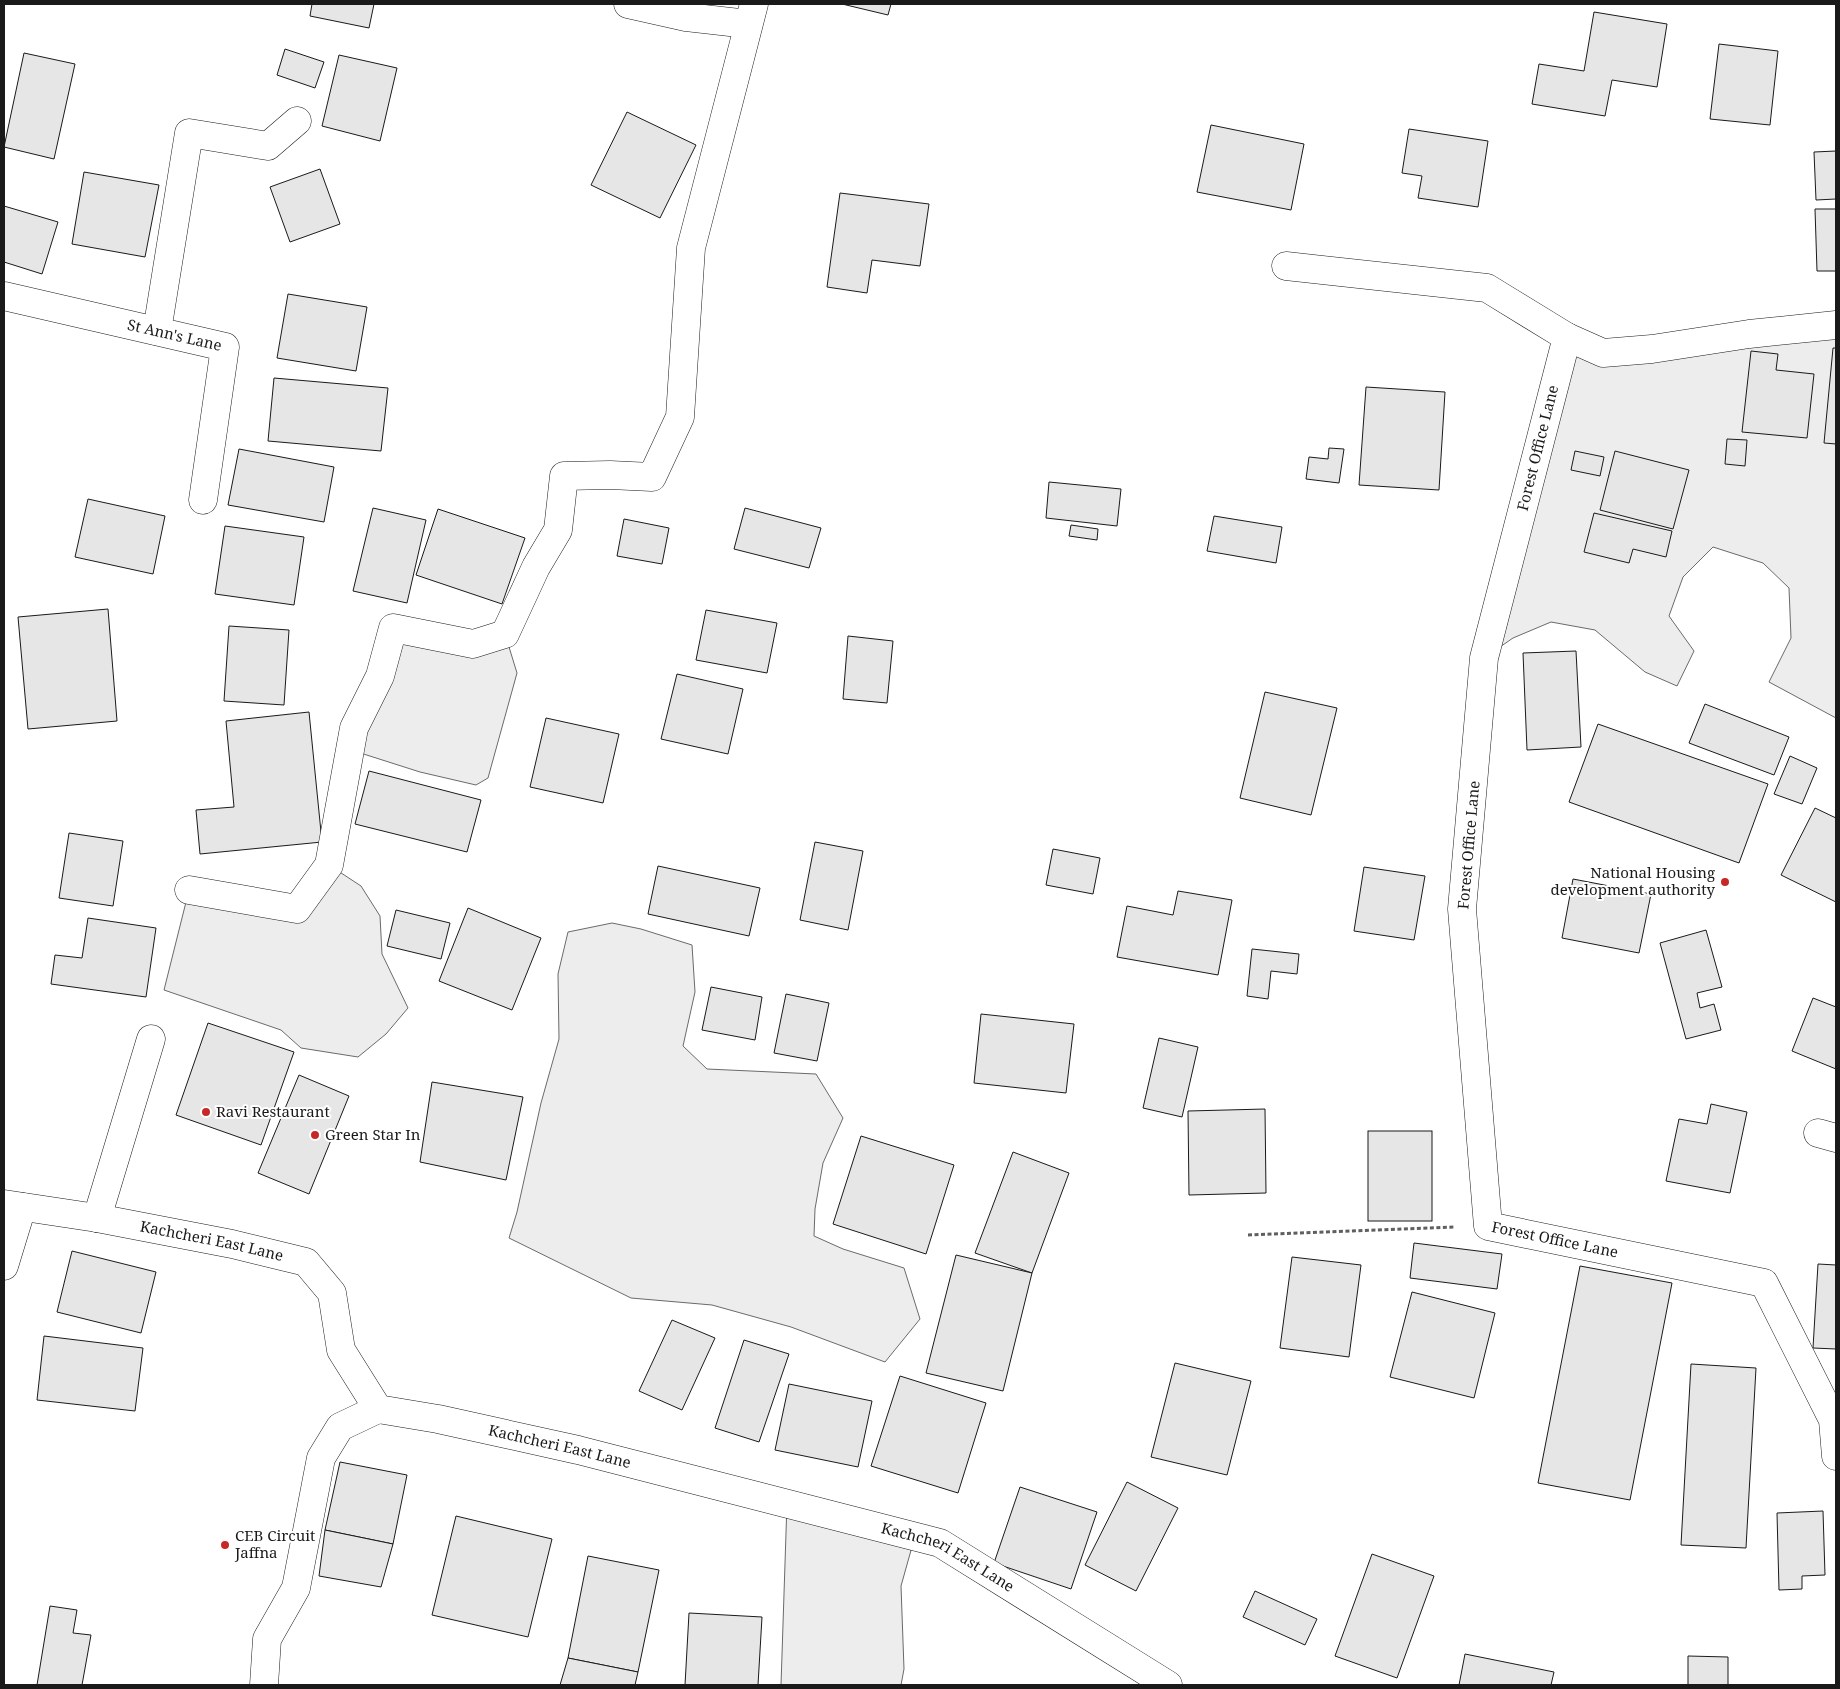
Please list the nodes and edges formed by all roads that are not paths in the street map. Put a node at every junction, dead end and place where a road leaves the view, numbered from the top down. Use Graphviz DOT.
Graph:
graph roads {
  1 [pos="628,4"];
  2 [pos="751,14"];
  3 [pos="297,121"];
  4 [pos="1286,266"];
  5 [pos="4,296"];
  6 [pos="1836,325"];
  7 [pos="157,332"];
  8 [pos="1567,337"];
  9 [pos="203,500"];
  10 [pos="189,890"];
  11 [pos="151,1039"];
  12 [pos="13,1206"];
  13 [pos="97,1218"];
  14 [pos="4,1266"];
  15 [pos="378,1409"];
  16 [pos="1836,1456"];
  17 [pos="264,1685"];
  18 [pos="1168,1685"];
  1 -- 2 [label="street"];
  2 -- 10 [label="street"];
  3 -- 7 [label="street"];
  4 -- 8 [label="street"];
  5 -- 7 [label="street, St Ann's Lane"];
  6 -- 8 [label="street"];
  7 -- 9 [label="street, St Ann's Lane"];
  8 -- 16 [label="street, Forest Office Lane"];
  11 -- 13 [label="street"];
  12 -- 13 [label="street, Kachcheri East Lane"];
  12 -- 14 [label="street"];
  13 -- 15 [label="street, Kachcheri East Lane"];
  15 -- 17 [label="street"];
  15 -- 18 [label="street, Kachcheri East Lane"];
}
